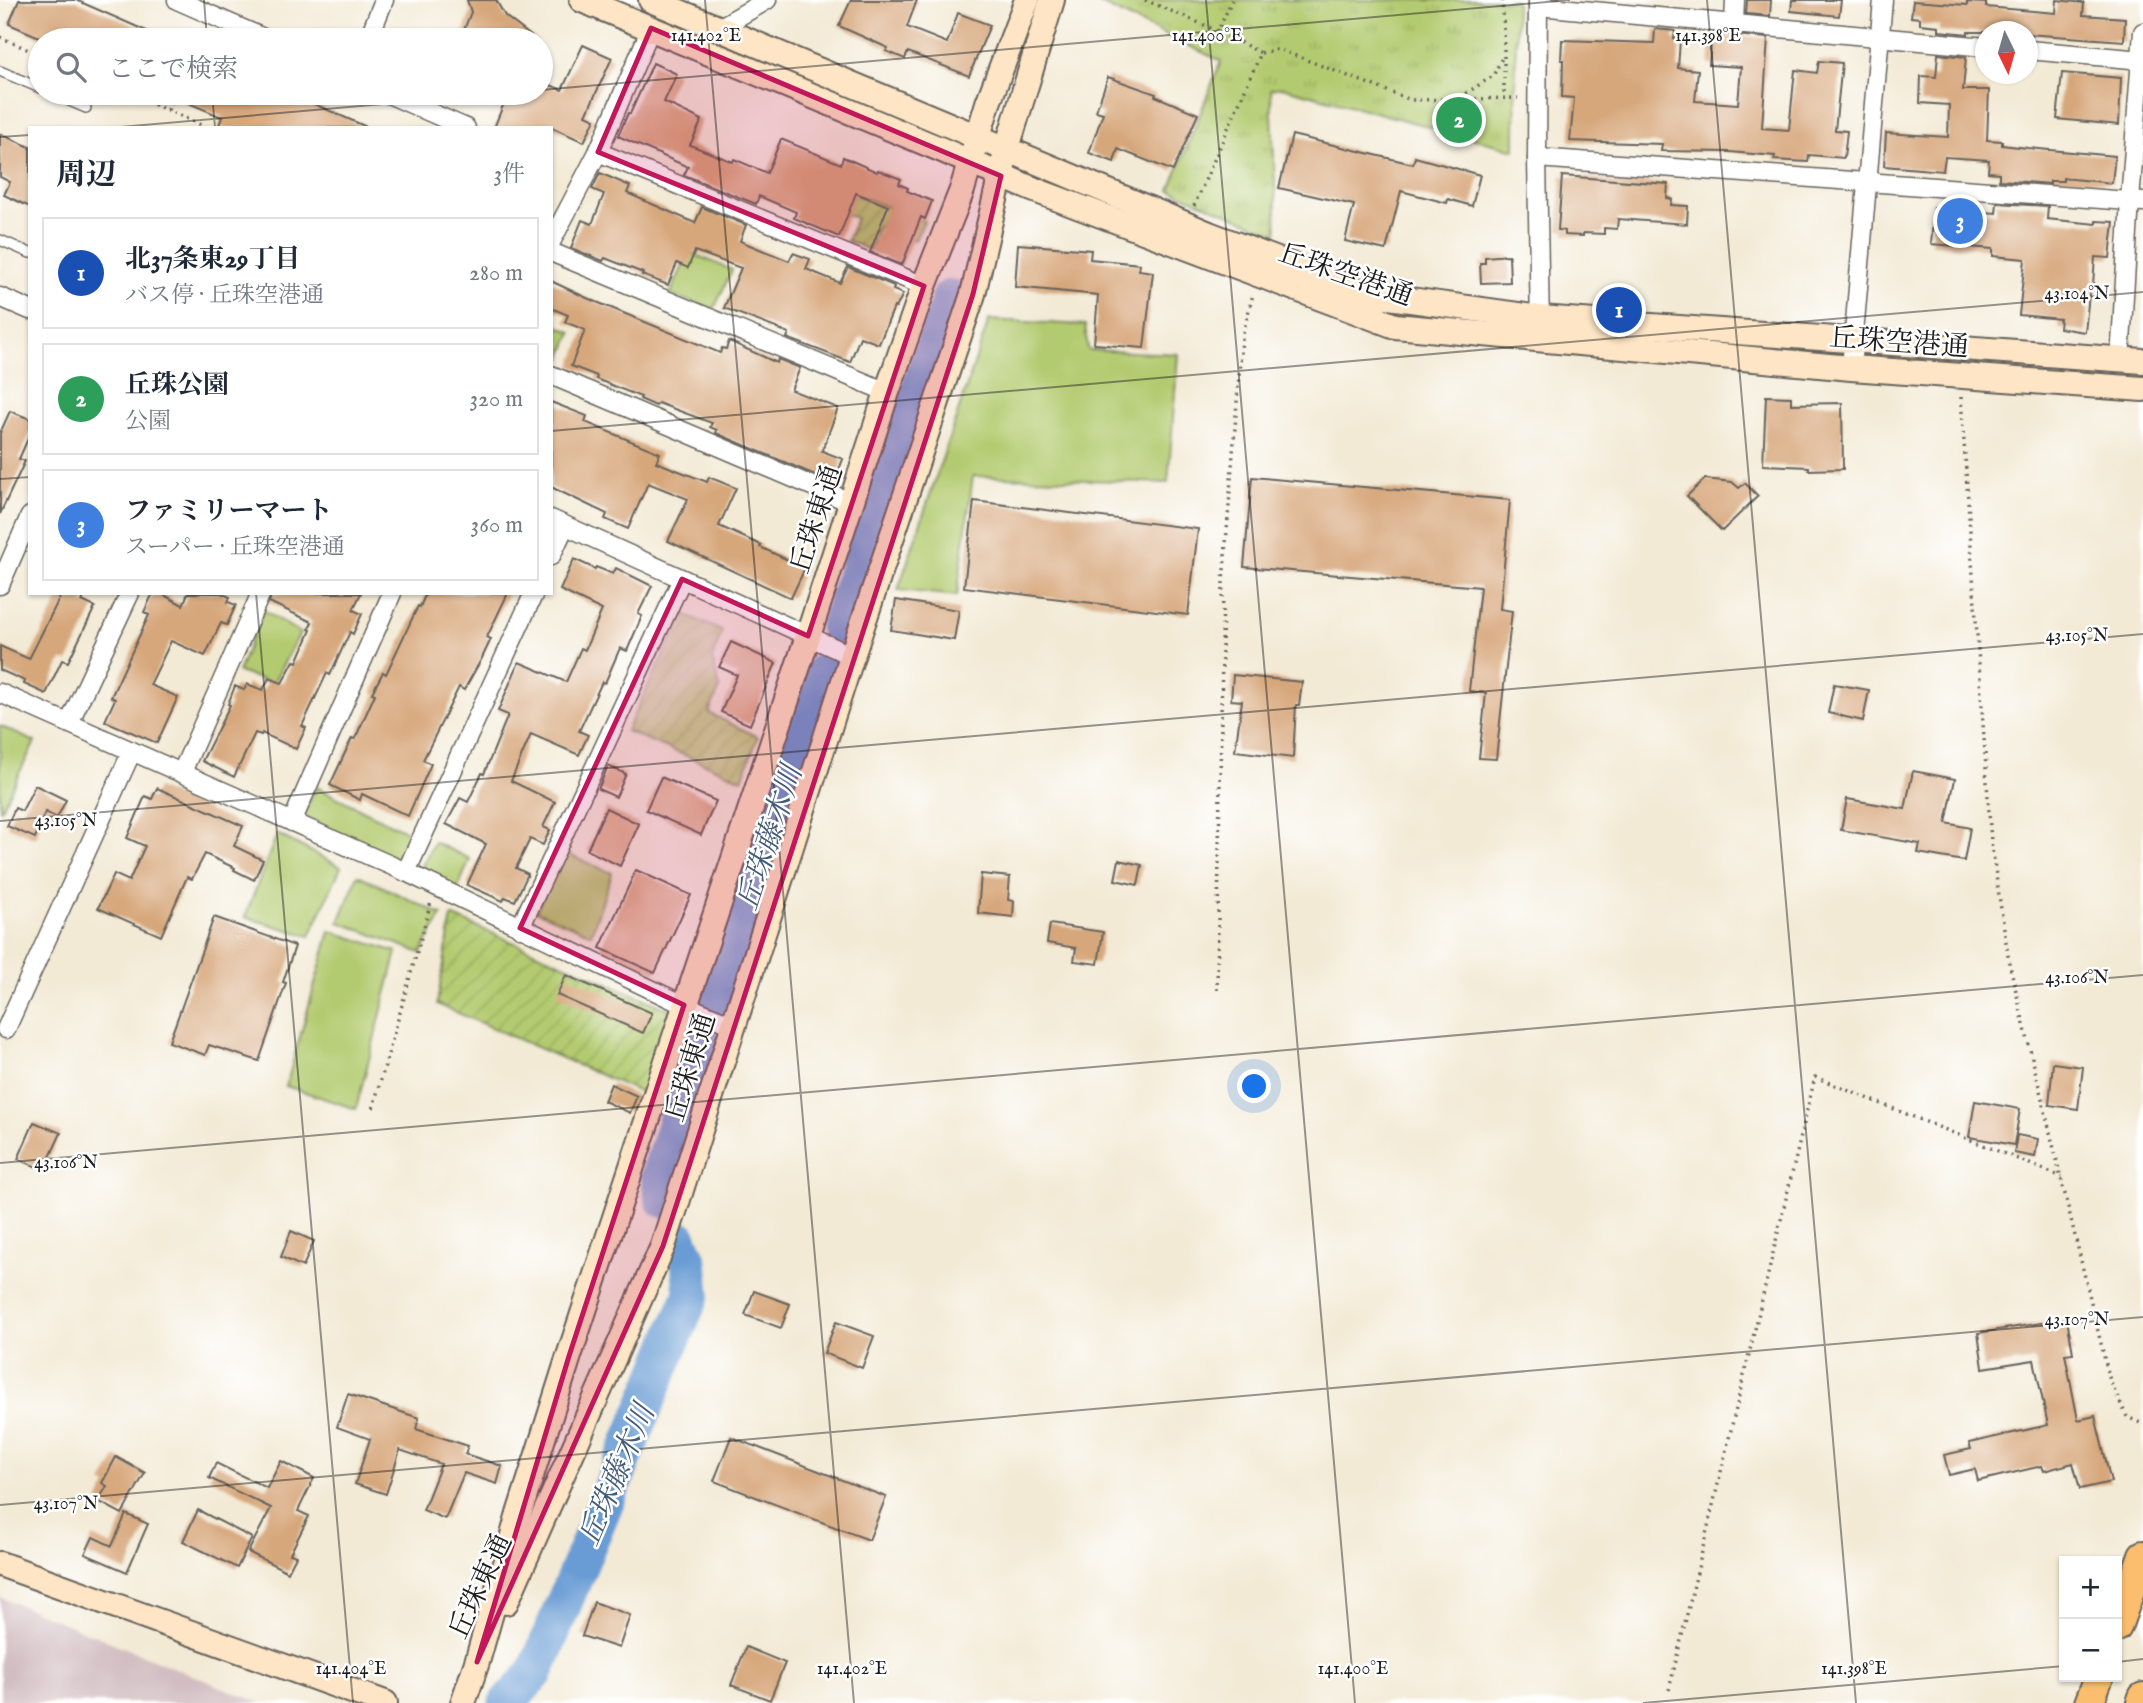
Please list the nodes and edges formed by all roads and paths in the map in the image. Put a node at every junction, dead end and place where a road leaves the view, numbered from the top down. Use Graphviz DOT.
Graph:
graph roads {
  1 [pos="177,0"];
  2 [pos="384,0"];
  3 [pos="582,0"];
  4 [pos="651,0"];
  5 [pos="767,0"];
  6 [pos="1052,0"];
  7 [pos="1145,0"];
  8 [pos="1232,0"];
  9 [pos="1502,0"];
  10 [pos="1735,0"];
  11 [pos="1882,0"];
  12 [pos="1020,2"];
  13 [pos="1538,3"];
  14 [pos="1734,24"];
  15 [pos="241,28"];
  16 [pos="373,28"];
  17 [pos="651,28"];
  18 [pos="719,28"];
  19 [pos="1218,31"];
  20 [pos="2143,32"];
  21 [pos="0,37"];
  22 [pos="1879,37"];
  23 [pos="1975,46"];
  24 [pos="28,49"];
  25 [pos="2038,51"];
  26 [pos="1261,53"];
  27 [pos="1504,54"];
  28 [pos="2142,60"];
  29 [pos="0,71"];
  30 [pos="28,83"];
  31 [pos="1504,98"];
  32 [pos="1520,98"];
  33 [pos="1457,99"];
  34 [pos="79,105"];
  35 [pos="156,105"];
  36 [pos="170,105"];
  37 [pos="413,105"];
  38 [pos="86,108"];
  39 [pos="168,110"];
  40 [pos="204,126"];
  41 [pos="461,126"];
  42 [pos="977,136"];
  43 [pos="1007,148"];
  44 [pos="598,152"];
  45 [pos="1537,158"];
  46 [pos="969,162"];
  47 [pos="1000,176"];
  48 [pos="1867,181"];
  49 [pos="2136,201"];
  50 [pos="1194,206"];
  51 [pos="553,238"];
  52 [pos="0,240"];
  53 [pos="28,252"];
  54 [pos="553,253"];
  55 [pos="1258,275"];
  56 [pos="924,286"];
  57 [pos="0,297"];
  58 [pos="28,309"];
  59 [pos="1540,329"];
  60 [pos="1853,341"];
  61 [pos="2132,360"];
  62 [pos="1851,368"];
  63 [pos="553,376"];
  64 [pos="1959,376"];
  65 [pos="2143,389"];
  66 [pos="887,392"];
  67 [pos="852,503"];
  68 [pos="28,521"];
  69 [pos="558,522"];
  70 [pos="553,546"];
  71 [pos="682,579"];
  72 [pos="0,585"];
  73 [pos="129,595"];
  74 [pos="260,595"];
  75 [pos="391,595"];
  76 [pos="533,595"];
  77 [pos="808,636"];
  78 [pos="852,656"];
  79 [pos="0,693"];
  80 [pos="69,723"];
  81 [pos="132,751"];
  82 [pos="182,772"];
  83 [pos="292,821"];
  84 [pos="406,872"];
  85 [pos="436,887"];
  86 [pos="520,928"];
  87 [pos="1217,990"];
  88 [pos="684,1005"];
  89 [pos="733,1025"];
  90 [pos="6,1029"];
  91 [pos="373,1108"];
  92 [pos="2062,1177"];
  93 [pos="2143,1424"];
  94 [pos="2143,1555"];
  95 [pos="0,1564"];
  96 [pos="2120,1619"];
  97 [pos="477,1662"];
  98 [pos="2097,1682"];
  99 [pos="1669,1690"];
  100 [pos="2143,1697"];
  101 [pos="385,1703"];
  102 [pos="463,1703"];
  103 [pos="2090,1703"];
  104 [pos="2141,1703"];
  1 -- 15 [label="street"];
  2 -- 16 [label="street"];
  3 -- 17 [label="street, 丘珠空港通"];
  4 -- 18 [label="street, 丘珠空港通"];
  5 -- 18 [label="street"];
  6 -- 43 [label="street, 丘珠東通"];
  7 -- 19 [label="path"];
  8 -- 19 [label="path"];
  9 -- 27 [label="path"];
  10 -- 14 [label="street"];
  11 -- 22 [label="street"];
  12 -- 42 [label="street, 丘珠東通"];
  13 -- 14 [label="street"];
  13 -- 45 [label="street"];
  14 -- 22 [label="street"];
  17 -- 44 [label="street"];
  17 -- 46 [label="street, 丘珠空港通"];
  18 -- 42 [label="street, 丘珠空港通"];
  19 -- 26 [label="path"];
  20 -- 28 [label="street"];
  21 -- 24 [label="path"];
  22 -- 23 [label="street"];
  22 -- 48 [label="street"];
  25 -- 28 [label="street"];
  26 -- 33 [label="path"];
  26 -- 50 [label="path"];
  27 -- 31 [label="path"];
  27 -- 33 [label="path"];
  28 -- 49 [label="street"];
  29 -- 30 [label="lane"];
  31 -- 32 [label="path"];
  31 -- 33 [label="path"];
  34 -- 38 [label="lane"];
  35 -- 39 [label="path"];
  36 -- 39 [label="path"];
  37 -- 41 [label="street"];
  39 -- 40 [label="path"];
  42 -- 43 [label="street, 丘珠空港通"];
  42 -- 46 [label="street, 丘珠東通"];
  43 -- 47 [label="street, 丘珠東通"];
  43 -- 59 [label="street, 丘珠空港通"];
  44 -- 51 [label="street"];
  44 -- 56 [label="street"];
  45 -- 48 [label="street"];
  45 -- 59 [label="street"];
  46 -- 47 [label="street, 丘珠空港通"];
  46 -- 56 [label="street, 丘珠東通"];
  47 -- 55 [label="street, 丘珠空港通"];
  47 -- 78 [label="street, 丘珠東通"];
  48 -- 49 [label="street"];
  48 -- 60 [label="street"];
  49 -- 61 [label="street"];
  52 -- 53 [label="lane"];
  54 -- 66 [label="street"];
  55 -- 59 [label="street, 丘珠空港通"];
  55 -- 87 [label="path"];
  56 -- 66 [label="street, 丘珠東通"];
  57 -- 58 [label="street"];
  59 -- 60 [label="street, 丘珠空港通"];
  59 -- 62 [label="street, 丘珠空港通"];
  60 -- 61 [label="street, 丘珠空港通"];
  60 -- 62 [label="street"];
  62 -- 64 [label="street, 丘珠空港通"];
  63 -- 67 [label="street"];
  64 -- 65 [label="street, 丘珠空港通"];
  64 -- 92 [label="path"];
  66 -- 67 [label="street, 丘珠東通"];
  67 -- 77 [label="street, 丘珠東通"];
  68 -- 72 [label="street"];
  69 -- 70 [label="street"];
  69 -- 71 [label="street"];
  71 -- 77 [label="street"];
  71 -- 86 [label="street"];
  73 -- 80 [label="street"];
  74 -- 82 [label="street"];
  75 -- 83 [label="street"];
  76 -- 84 [label="street"];
  77 -- 78 [label="street"];
  77 -- 88 [label="street, 丘珠東通"];
  78 -- 89 [label="street, 丘珠東通"];
  79 -- 80 [label="street"];
  80 -- 81 [label="street"];
  81 -- 82 [label="street"];
  81 -- 90 [label="street"];
  82 -- 83 [label="street"];
  83 -- 84 [label="street"];
  84 -- 85 [label="street"];
  85 -- 86 [label="street"];
  85 -- 91 [label="path"];
  86 -- 88 [label="street"];
  88 -- 89 [label="street"];
  88 -- 97 [label="street, 丘珠東通"];
  89 -- 97 [label="street, 丘珠東通"];
  92 -- 93 [label="path"];
  92 -- 99 [label="path"];
  94 -- 96 [label="main road"];
  95 -- 101 [label="street"];
  97 -- 102 [label="street"];
  98 -- 103 [label="main road"];
  100 -- 104 [label="main road"];
}
